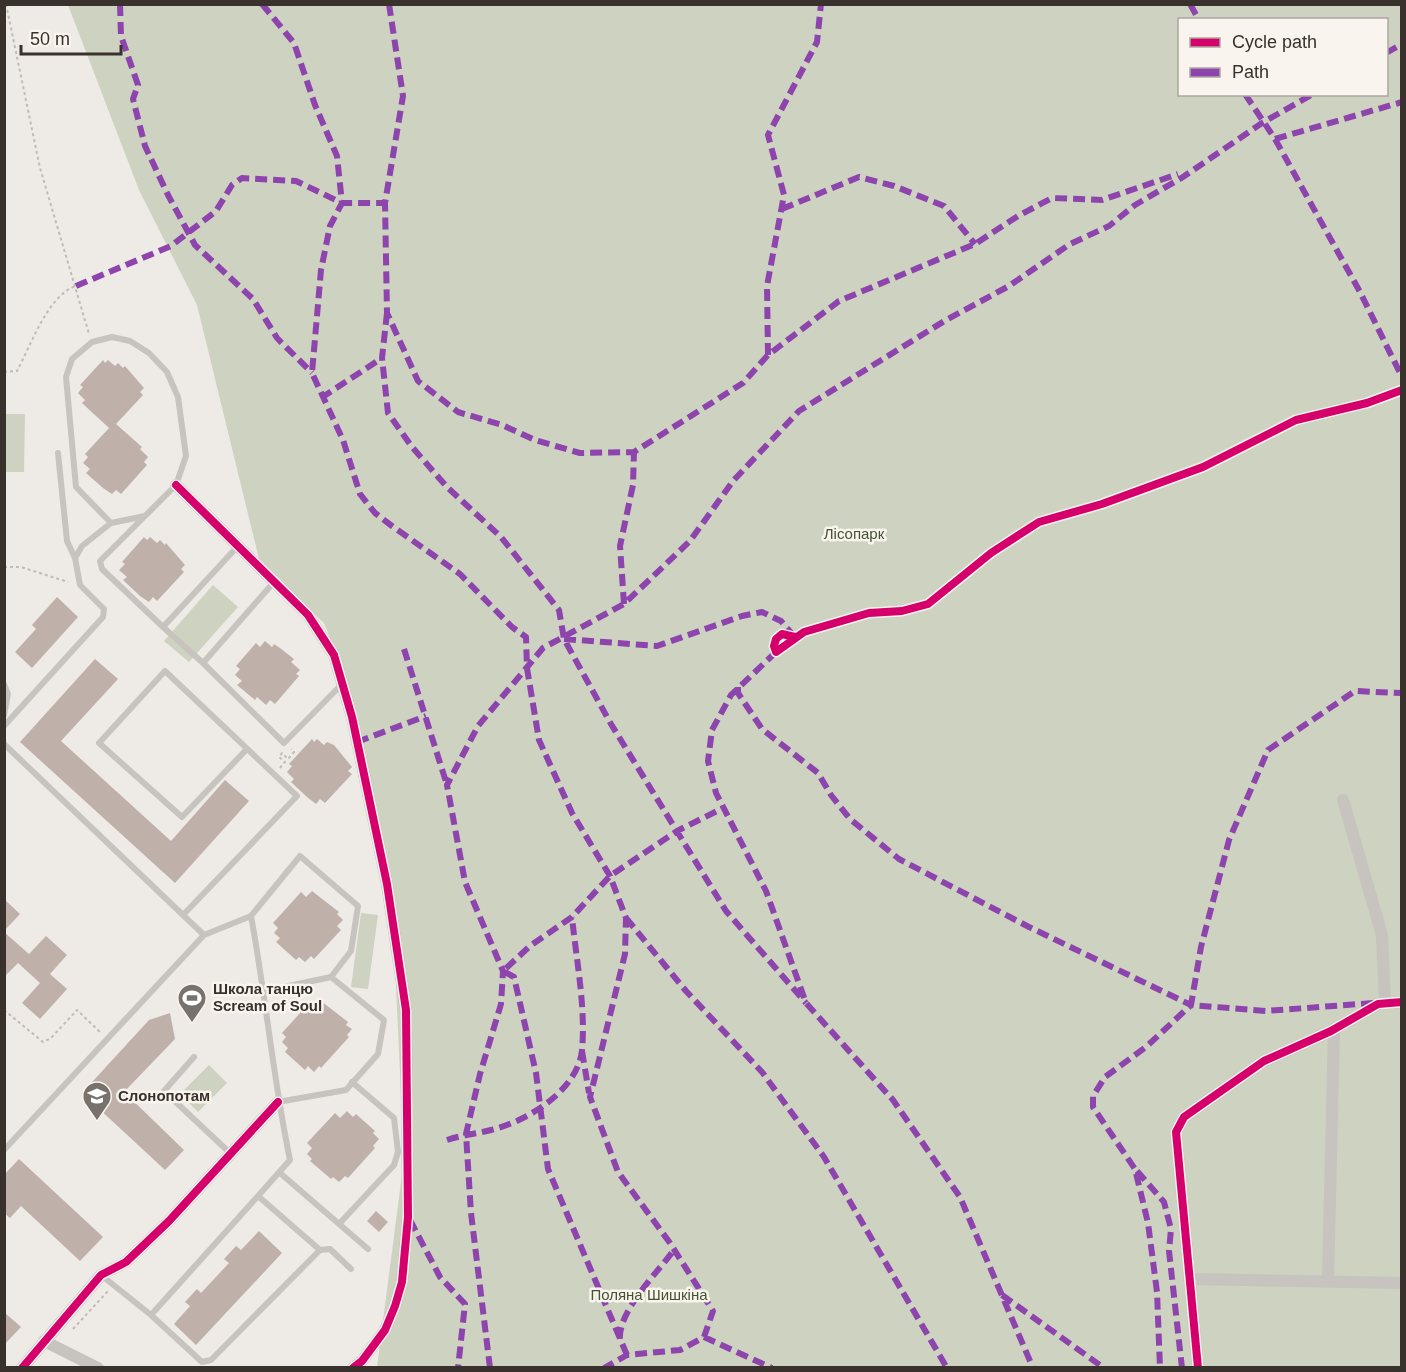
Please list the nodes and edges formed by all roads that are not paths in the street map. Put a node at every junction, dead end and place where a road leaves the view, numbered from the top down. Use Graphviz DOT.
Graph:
graph roads {
  1 [pos="58,453"];
  2 [pos="176,485"];
  3 [pos="145,516"];
  4 [pos="111,523"];
  5 [pos="237,547"];
  6 [pos="75,558"];
  7 [pos="275,582"];
  8 [pos="163,627"];
  9 [pos="203,663"];
  10 [pos="343,682"];
  11 [pos="4,684"];
  12 [pos="4,716"];
  13 [pos="4,726"];
  14 [pos="4,744"];
  15 [pos="246,750"];
  16 [pos="1343,800"];
  17 [pos="183,915"];
  18 [pos="251,916"];
  19 [pos="204,935"];
  20 [pos="332,977"];
  21 [pos="265,992"];
  22 [pos="1385,1002"];
  23 [pos="1401,1002"];
  24 [pos="1334,1029"];
  25 [pos="194,1056"];
  26 [pos="352,1082"];
  27 [pos="278,1102"];
  28 [pos="4,1150"];
  29 [pos="231,1154"];
  30 [pos="280,1173"];
  31 [pos="258,1196"];
  32 [pos="339,1224"];
  33 [pos="368,1249"];
  34 [pos="320,1250"];
  35 [pos="351,1269"];
  36 [pos="101,1275"];
  37 [pos="1189,1280"];
  38 [pos="1328,1280"];
  39 [pos="1401,1283"];
  40 [pos="151,1314"];
  41 [pos="44,1341"];
  42 [pos="22,1368"];
  43 [pos="98,1368"];
  44 [pos="353,1368"];
  45 [pos="1198,1368"];
  1 -- 6 [label="lane"];
  2 -- 3 [label="lane"];
  2 -- 4 [label="lane"];
  2 -- 5 [label="street"];
  3 -- 4 [label="lane"];
  3 -- 8 [label="lane"];
  4 -- 6 [label="lane"];
  5 -- 7 [label="street"];
  5 -- 8 [label="lane"];
  6 -- 13 [label="lane"];
  7 -- 9 [label="lane"];
  7 -- 10 [label="street"];
  8 -- 9 [label="lane"];
  9 -- 10 [label="lane"];
  10 -- 44 [label="street"];
  11 -- 12 [label="lane"];
  14 -- 17 [label="lane"];
  15 -- 15 [label="lane"];
  15 -- 17 [label="lane"];
  16 -- 22 [label="street"];
  17 -- 19 [label="lane"];
  18 -- 19 [label="lane"];
  18 -- 20 [label="lane"];
  18 -- 21 [label="lane"];
  19 -- 28 [label="lane"];
  20 -- 21 [label="lane"];
  20 -- 26 [label="lane"];
  21 -- 27 [label="lane"];
  22 -- 23 [label="street"];
  22 -- 24 [label="street"];
  24 -- 37 [label="street"];
  24 -- 38 [label="street"];
  25 -- 29 [label="lane"];
  26 -- 27 [label="lane"];
  26 -- 32 [label="lane"];
  27 -- 29 [label="street"];
  27 -- 30 [label="lane"];
  29 -- 36 [label="street"];
  30 -- 31 [label="lane"];
  30 -- 32 [label="lane"];
  31 -- 34 [label="lane"];
  31 -- 40 [label="lane"];
  32 -- 33 [label="lane"];
  34 -- 35 [label="lane"];
  34 -- 40 [label="lane"];
  36 -- 40 [label="lane"];
  36 -- 41 [label="street"];
  37 -- 38 [label="street"];
  37 -- 45 [label="street"];
  38 -- 39 [label="street"];
  41 -- 42 [label="street"];
  41 -- 43 [label="street"];
}
